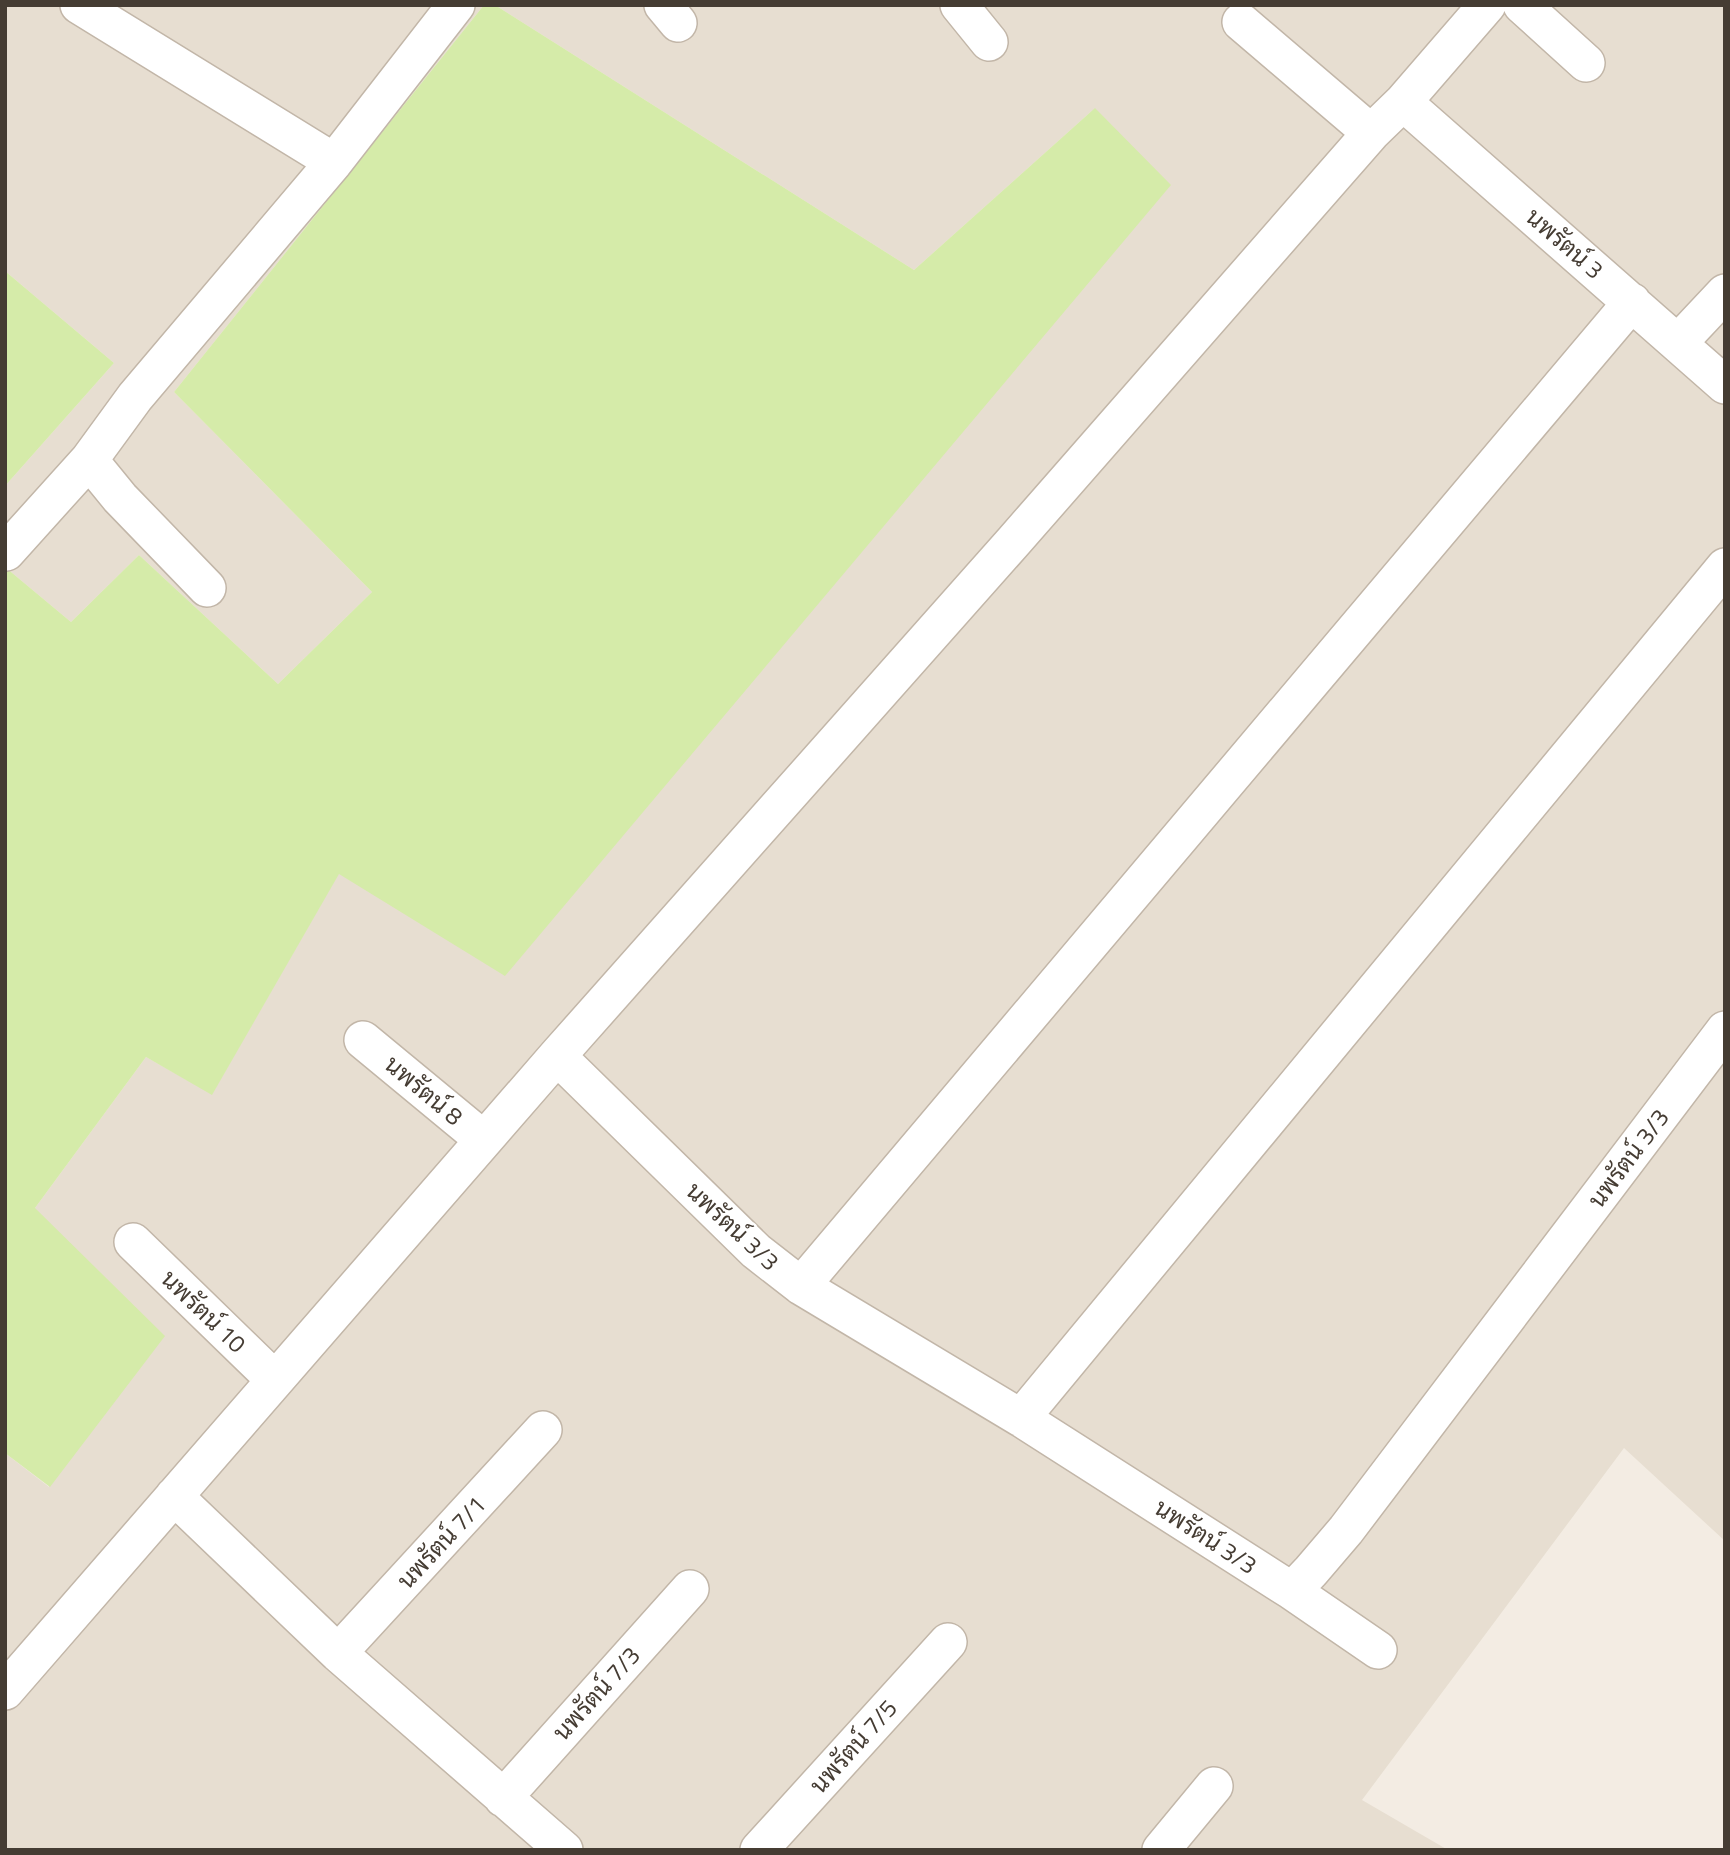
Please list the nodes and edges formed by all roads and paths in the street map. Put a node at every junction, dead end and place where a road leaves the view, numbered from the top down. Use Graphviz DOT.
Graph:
graph roads {
  1 [pos="79,5"];
  2 [pos="456,5"];
  3 [pos="958,5"];
  4 [pos="1487,5"];
  5 [pos="1522,5"];
  6 [pos="1241,22"];
  7 [pos="989,42"];
  8 [pos="1586,63"];
  9 [pos="1403,102"];
  10 [pos="1371,133"];
  11 [pos="334,162"];
  12 [pos="1725,293"];
  13 [pos="1632,302"];
  14 [pos="1678,343"];
  15 [pos="1725,385"];
  16 [pos="89,460"];
  17 [pos="6,552"];
  18 [pos="1725,567"];
  19 [pos="208,589"];
  20 [pos="1725,1030"];
  21 [pos="363,1040"];
  22 [pos="556,1056"];
  23 [pos="484,1140"];
  24 [pos="133,1241"];
  25 [pos="801,1286"];
  26 [pos="275,1380"];
  27 [pos="1021,1418"];
  28 [pos="543,1430"];
  29 [pos="174,1496"];
  30 [pos="690,1589"];
  31 [pos="1292,1591"];
  32 [pos="948,1642"];
  33 [pos="1378,1650"];
  34 [pos="338,1653"];
  35 [pos="5,1691"];
  36 [pos="1214,1786"];
  37 [pos="503,1798"];
  38 [pos="564,1850"];
  39 [pos="759,1850"];
  40 [pos="1161,1850"];
  1 -- 11 [label="street"];
  2 -- 11 [label="street"];
  3 -- 7 [label="street"];
  4 -- 9 [label="street"];
  5 -- 8 [label="street"];
  6 -- 10 [label="street"];
  9 -- 10 [label="street"];
  9 -- 13 [label="street, นพรัตน์ 3"];
  10 -- 22 [label="street"];
  11 -- 16 [label="street"];
  12 -- 14 [label="street"];
  13 -- 14 [label="street, นพรัตน์ 3"];
  13 -- 25 [label="street"];
  14 -- 15 [label="street, นพรัตน์ 3"];
  16 -- 17 [label="street"];
  16 -- 19 [label="street"];
  18 -- 27 [label="street"];
  20 -- 31 [label="street, นพรัตน์ 3/3"];
  21 -- 23 [label="street, นพรัตน์ 8"];
  22 -- 23 [label="street"];
  22 -- 25 [label="street, นพรัตน์ 3/3"];
  23 -- 26 [label="street"];
  24 -- 26 [label="street, นพรัตน์ 10"];
  25 -- 27 [label="street, นพรัตน์ 3/3"];
  26 -- 29 [label="street"];
  27 -- 31 [label="street, นพรัตน์ 3/3"];
  28 -- 34 [label="street, นพรัตน์ 7/1"];
  29 -- 34 [label="street"];
  29 -- 35 [label="street"];
  30 -- 37 [label="street, นพรัตน์ 7/3"];
  31 -- 33 [label="street"];
  32 -- 39 [label="street, นพรัตน์ 7/5"];
  34 -- 37 [label="street"];
  36 -- 40 [label="street"];
  37 -- 38 [label="street"];
}
